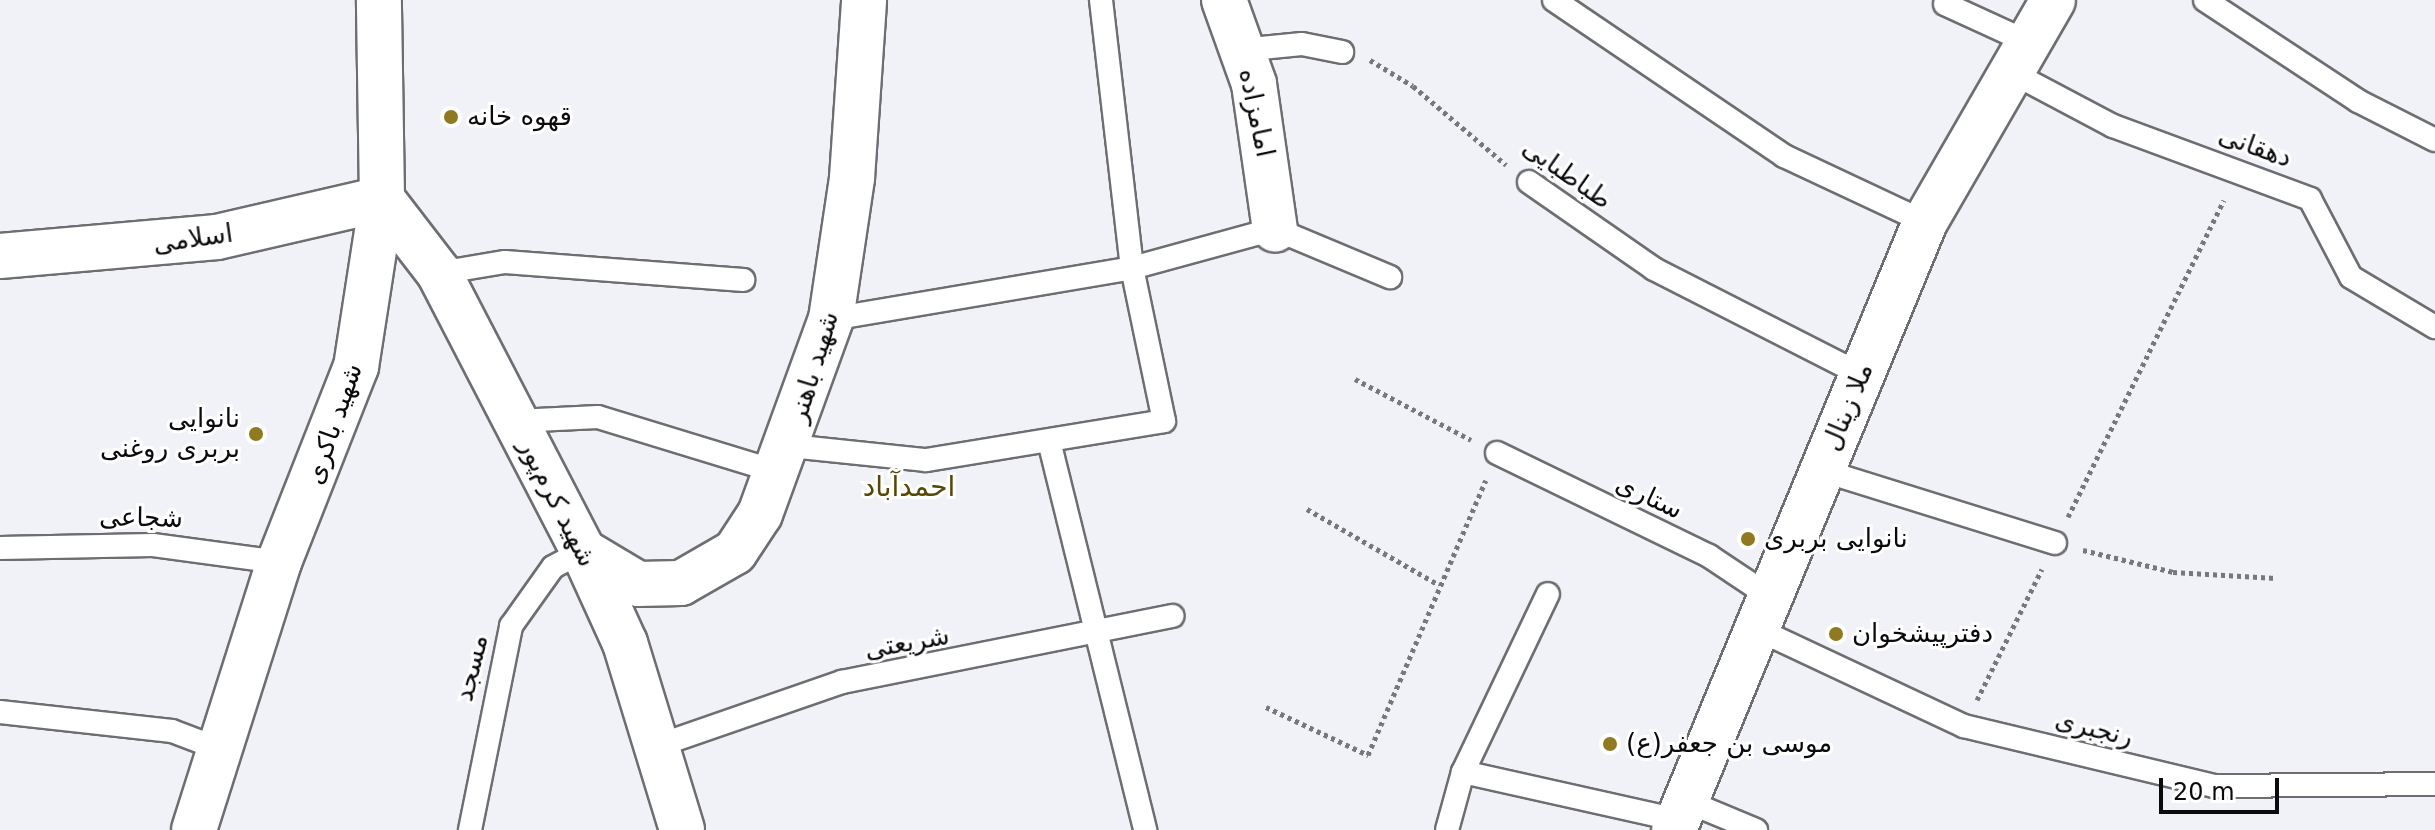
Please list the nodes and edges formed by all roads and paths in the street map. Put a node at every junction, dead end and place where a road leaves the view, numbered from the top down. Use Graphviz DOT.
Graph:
graph roads {
  1 [pos="379,0"];
  2 [pos="864,0"];
  3 [pos="1101,0"];
  4 [pos="1224,0"];
  5 [pos="1554,0"];
  6 [pos="2053,0"];
  7 [pos="2205,0"];
  8 [pos="1945,4"];
  9 [pos="1241,50"];
  10 [pos="1342,52"];
  11 [pos="2019,57"];
  12 [pos="2435,140"];
  13 [pos="2239,170"];
  14 [pos="1529,182"];
  15 [pos="382,199"];
  16 [pos="1925,222"];
  17 [pos="1275,229"];
  18 [pos="0,256"];
  19 [pos="1132,268"];
  20 [pos="439,273"];
  21 [pos="1390,277"];
  22 [pos="743,280"];
  23 [pos="831,319"];
  24 [pos="2435,327"];
  25 [pos="1862,375"];
  26 [pos="1355,379"];
  27 [pos="516,421"];
  28 [pos="1050,445"];
  29 [pos="1497,453"];
  30 [pos="784,459"];
  31 [pos="1821,470"];
  32 [pos="1307,509"];
  33 [pos="2055,543"];
  34 [pos="0,548"];
  35 [pos="583,551"];
  36 [pos="279,562"];
  37 [pos="2276,578"];
  38 [pos="1439,585"];
  39 [pos="1548,594"];
  40 [pos="1767,615"];
  41 [pos="1172,616"];
  42 [pos="1093,631"];
  43 [pos="1266,707"];
  44 [pos="0,712"];
  45 [pos="1964,726"];
  46 [pos="657,746"];
  47 [pos="217,748"];
  48 [pos="1463,772"];
  49 [pos="2435,784"];
  50 [pos="1679,817"];
  51 [pos="194,830"];
  52 [pos="470,830"];
  53 [pos="682,830"];
  54 [pos="1145,830"];
  55 [pos="1447,830"];
  56 [pos="1756,830"];
  1 -- 15 [label="street, شهید باکری"];
  2 -- 23 [label="street, شهید باهنر"];
  3 -- 19 [label="lane"];
  4 -- 9 [label="street, امامزاده"];
  5 -- 16 [label="lane"];
  6 -- 11 [label="street, ملا زینال"];
  7 -- 12 [label="lane"];
  8 -- 11 [label="lane, دهقانی"];
  9 -- 10 [label="lane"];
  9 -- 17 [label="street, امامزاده"];
  10 -- 14 [label="path, طباطبایی"];
  11 -- 13 [label="lane, دهقانی"];
  11 -- 16 [label="street, ملا زینال"];
  13 -- 24 [label="lane, دهقانی"];
  13 -- 33 [label="path"];
  14 -- 25 [label="lane, طباطبایی"];
  15 -- 18 [label="street, اسلامی"];
  15 -- 20 [label="street, شهید کرم‌پور"];
  15 -- 36 [label="street, شهید باکری"];
  16 -- 25 [label="street, ملا زینال"];
  17 -- 19 [label="lane"];
  17 -- 21 [label="lane"];
  19 -- 23 [label="lane"];
  19 -- 28 [label="lane"];
  20 -- 22 [label="lane"];
  20 -- 27 [label="street, شهید کرم‌پور"];
  23 -- 30 [label="street, شهید باهنر"];
  25 -- 31 [label="street, ملا زینال"];
  26 -- 29 [label="path"];
  27 -- 30 [label="lane"];
  27 -- 35 [label="street, شهید کرم‌پور"];
  28 -- 30 [label="lane"];
  28 -- 42 [label="lane"];
  29 -- 38 [label="path"];
  29 -- 40 [label="lane, ستاری"];
  30 -- 35 [label="street, شهید باهنر"];
  31 -- 33 [label="lane"];
  31 -- 40 [label="street, ملا زینال"];
  32 -- 38 [label="path"];
  33 -- 37 [label="path"];
  33 -- 45 [label="path"];
  34 -- 36 [label="lane, شجاعی"];
  35 -- 46 [label="street, شهید کرم‌پور"];
  35 -- 52 [label="lane, مسجد"];
  36 -- 47 [label="street, شهید باکری"];
  38 -- 43 [label="path"];
  39 -- 48 [label="lane"];
  40 -- 45 [label="lane, رنجبری"];
  40 -- 50 [label="street, ملا زینال"];
  41 -- 42 [label="lane, شریعتی"];
  42 -- 46 [label="lane, شریعتی"];
  42 -- 54 [label="lane"];
  44 -- 47 [label="lane"];
  45 -- 49 [label="lane, رنجبری"];
  46 -- 53 [label="street, شهید کرم‌پور"];
  47 -- 51 [label="street, شهید باکری"];
  48 -- 50 [label="lane"];
  48 -- 55 [label="lane"];
  50 -- 56 [label="lane"];
}
